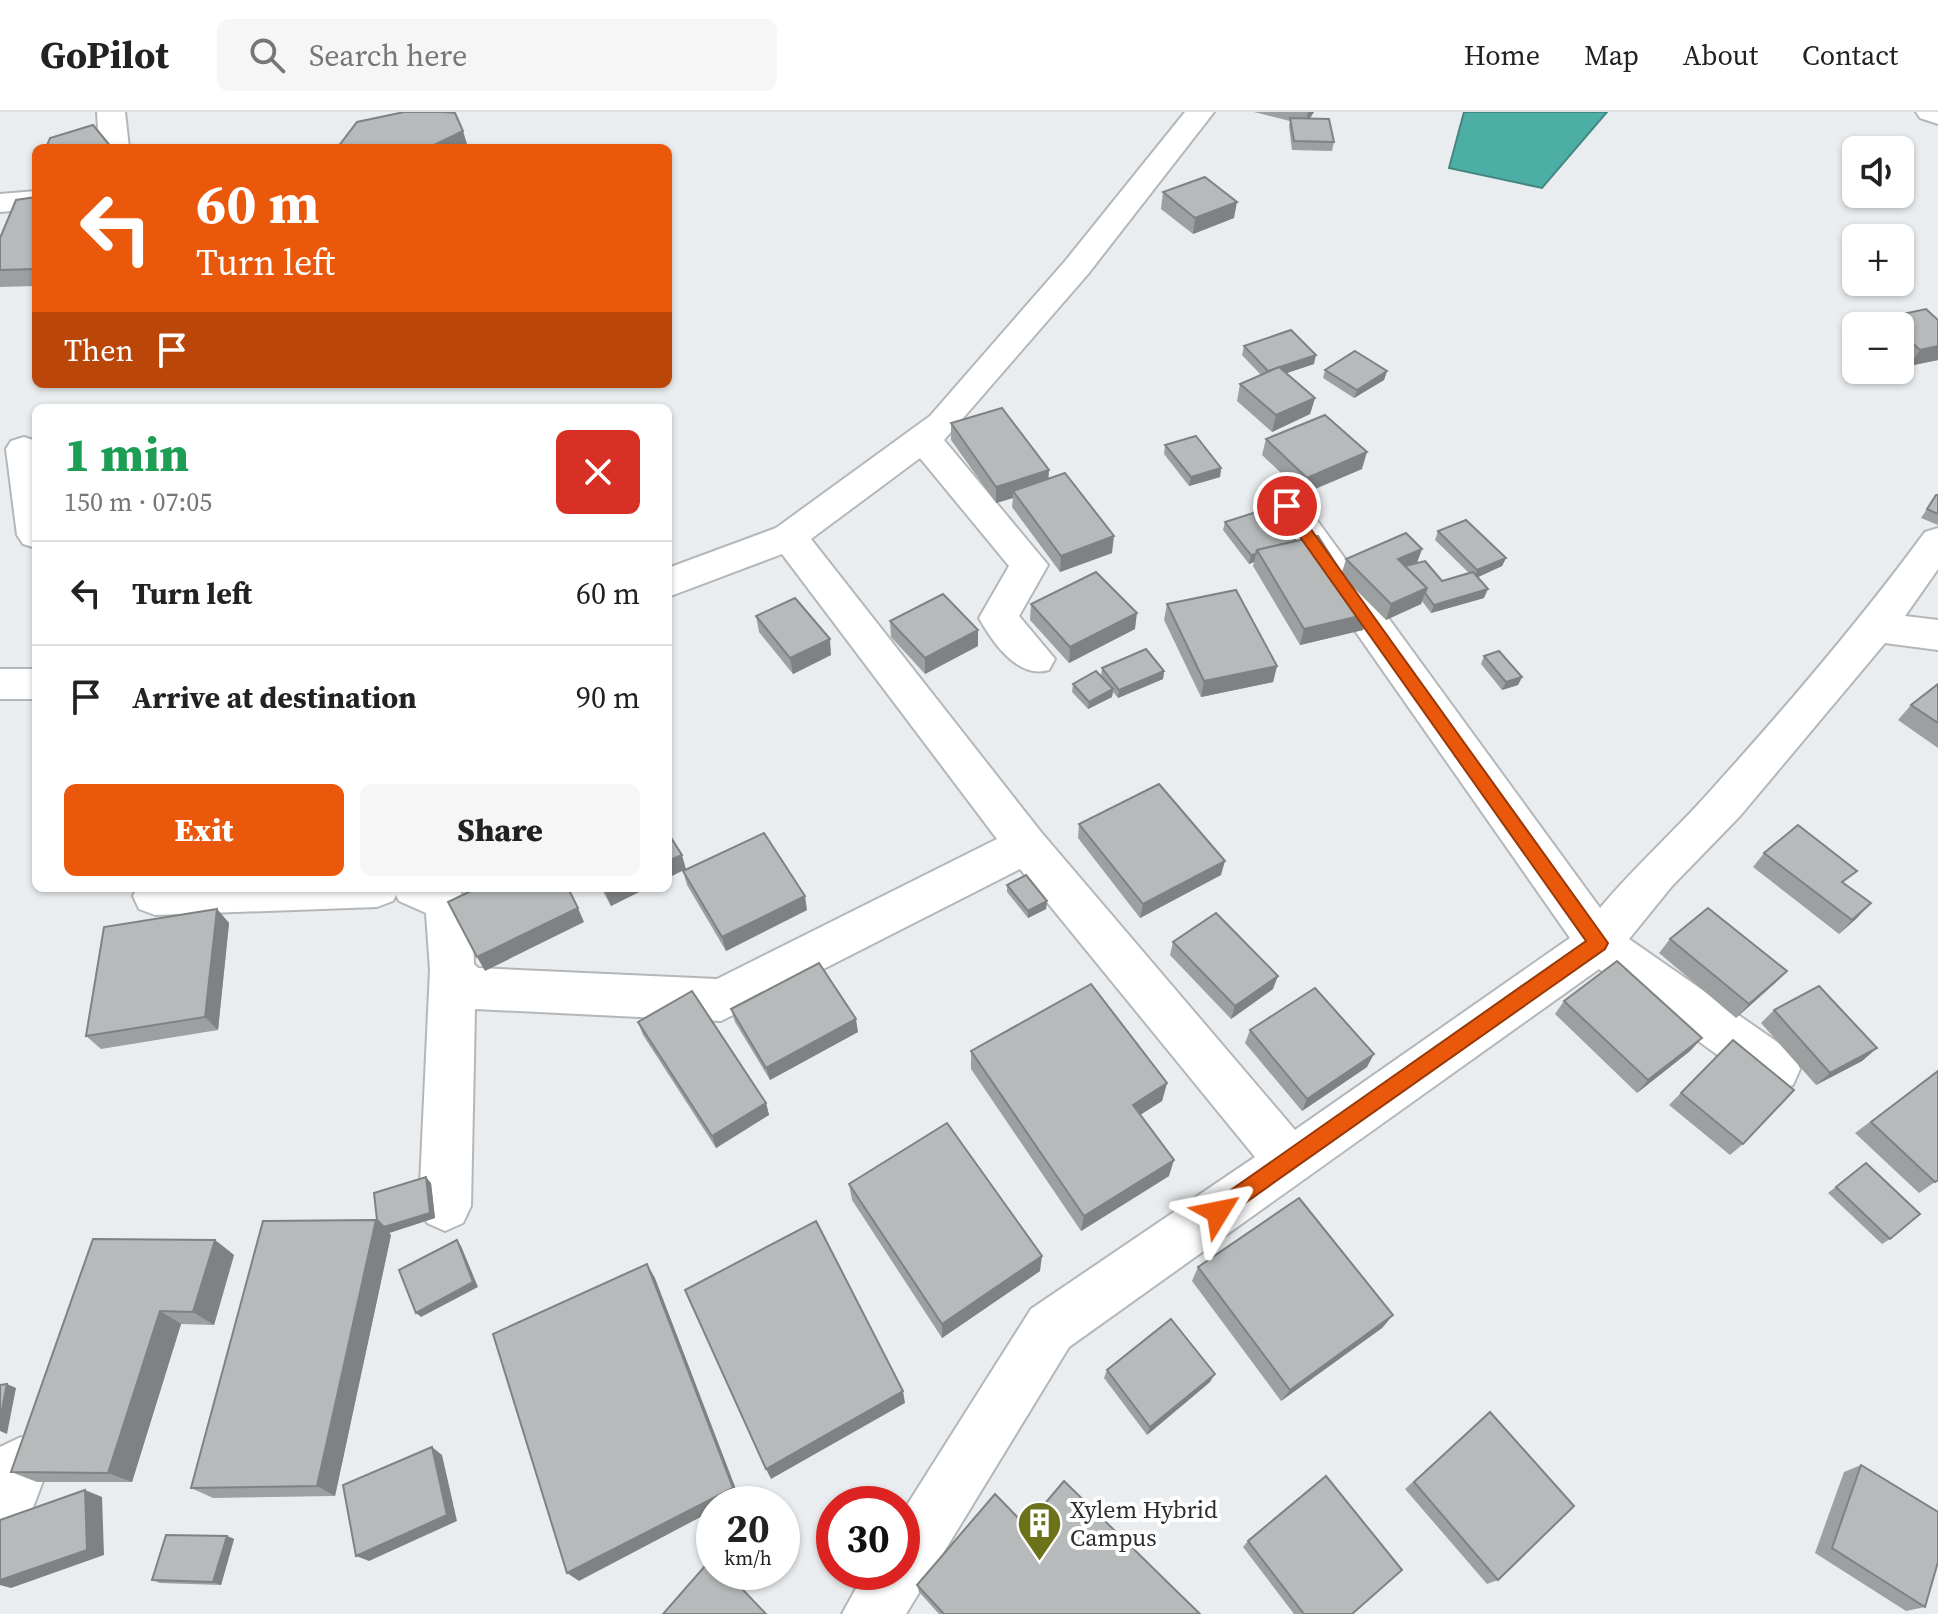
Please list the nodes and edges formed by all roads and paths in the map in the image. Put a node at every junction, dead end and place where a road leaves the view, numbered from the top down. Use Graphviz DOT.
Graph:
graph roads {
  1 [pos="111,112"];
  2 [pos="1200,112"];
  3 [pos="1930,112"];
  4 [pos="1938,115"];
  5 [pos="114,144"];
  6 [pos="32,200"];
  7 [pos="0,203"];
  8 [pos="923,438"];
  9 [pos="24,449"];
  10 [pos="32,506"];
  11 [pos="1287,506"];
  12 [pos="789,537"];
  13 [pos="1938,541"];
  14 [pos="672,581"];
  15 [pos="1876,627"];
  16 [pos="1938,635"];
  17 [pos="1035,659"];
  18 [pos="0,684"];
  19 [pos="32,684"];
  20 [pos="1026,845"];
  21 [pos="266,892"];
  22 [pos="437,892"];
  23 [pos="155,896"];
  24 [pos="1599,943"];
  25 [pos="453,971"];
  26 [pos="1776,1069"];
  27 [pos="1290,1162"];
  28 [pos="445,1206"];
  29 [pos="21,1465"];
  30 [pos="0,1522"];
  31 [pos="920,1537"];
  32 [pos="887,1590"];
  33 [pos="872,1614"];
  1 -- 5 [label="street"];
  2 -- 8 [label="street"];
  3 -- 4 [label="street"];
  6 -- 7 [label="street"];
  8 -- 12 [label="street"];
  8 -- 17 [label="street"];
  9 -- 10 [label="street"];
  11 -- 24 [label="street"];
  12 -- 14 [label="street"];
  12 -- 20 [label="street"];
  13 -- 15 [label="street"];
  15 -- 16 [label="street"];
  15 -- 24 [label="street"];
  18 -- 19 [label="street"];
  20 -- 25 [label="street"];
  20 -- 27 [label="street"];
  21 -- 23 [label="street"];
  22 -- 25 [label="street"];
  24 -- 26 [label="street"];
  24 -- 27 [label="street"];
  25 -- 28 [label="street"];
  27 -- 31 [label="street"];
  29 -- 30 [label="street"];
  32 -- 33 [label="street"];
}
